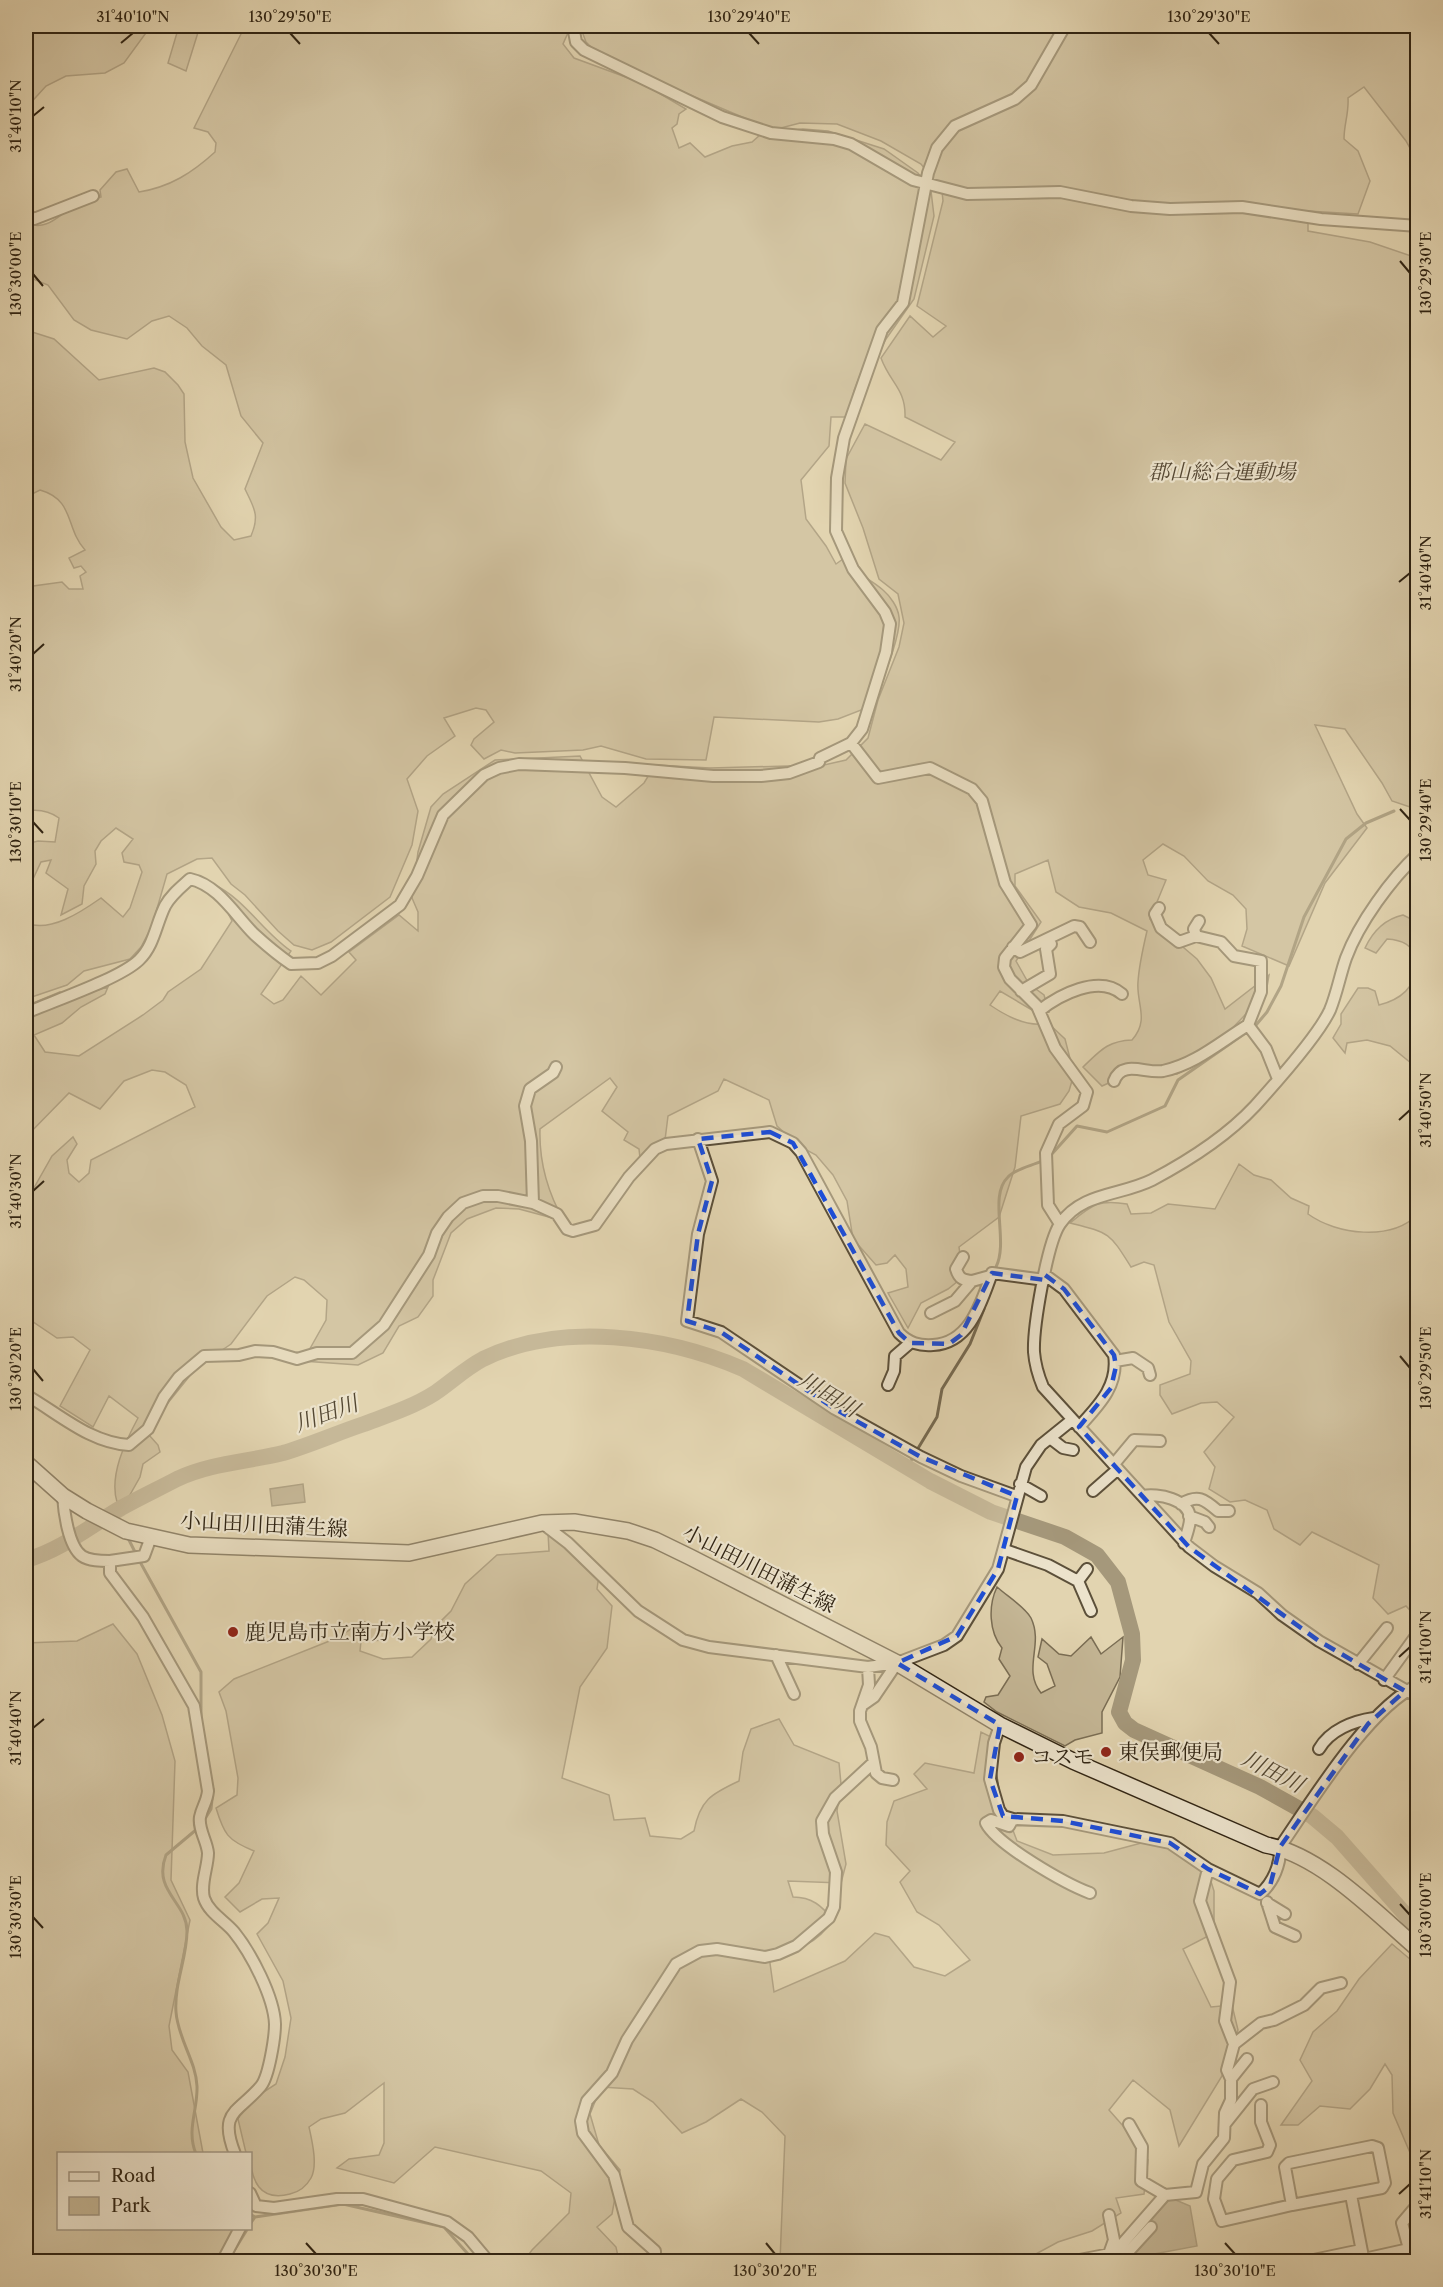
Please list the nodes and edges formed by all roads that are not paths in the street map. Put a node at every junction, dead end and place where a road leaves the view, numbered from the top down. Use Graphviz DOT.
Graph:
graph roads {
  1 [pos="573,26"];
  2 [pos="1065,26"];
  3 [pos="926,183"];
  4 [pos="93,196"];
  5 [pos="28,215"];
  6 [pos="1418,226"];
  7 [pos="851,743"];
  8 [pos="1418,854"];
  9 [pos="1159,908"];
  10 [pos="1199,921"];
  11 [pos="1196,936"];
  12 [pos="1090,942"];
  13 [pos="1051,944"];
  14 [pos="1013,947"];
  15 [pos="1021,992"];
  16 [pos="1122,994"];
  17 [pos="1039,1011"];
  18 [pos="26,1013"];
  19 [pos="1248,1025"];
  20 [pos="556,1067"];
  21 [pos="1278,1079"];
  22 [pos="1113,1081"];
  23 [pos="698,1139"];
  24 [pos="533,1203"];
  25 [pos="1060,1224"];
  26 [pos="963,1257"];
  27 [pos="990,1276"];
  28 [pos="1045,1278"];
  29 [pos="972,1281"];
  30 [pos="931,1313"];
  31 [pos="910,1343"];
  32 [pos="1114,1361"];
  33 [pos="1150,1375"];
  34 [pos="888,1385"];
  35 [pos="26,1395"];
  36 [pos="1076,1424"];
  37 [pos="1050,1438"];
  38 [pos="1160,1441"];
  39 [pos="1073,1450"];
  40 [pos="26,1463"];
  41 [pos="1116,1466"];
  42 [pos="1020,1484"];
  43 [pos="1094,1491"];
  44 [pos="63,1496"];
  45 [pos="1041,1496"];
  46 [pos="1143,1496"];
  47 [pos="1016,1499"];
  48 [pos="1181,1504"];
  49 [pos="1229,1511"];
  50 [pos="1189,1515"];
  51 [pos="543,1523"];
  52 [pos="1209,1527"];
  53 [pos="150,1537"];
  54 [pos="1184,1543"];
  55 [pos="1005,1550"];
  56 [pos="110,1561"];
  57 [pos="1087,1569"];
  58 [pos="1078,1581"];
  59 [pos="1090,1611"];
  60 [pos="1387,1628"];
  61 [pos="1418,1633"];
  62 [pos="776,1654"];
  63 [pos="897,1663"];
  64 [pos="1358,1664"];
  65 [pos="868,1667"];
  66 [pos="1384,1680"];
  67 [pos="1418,1685"];
  68 [pos="1405,1691"];
  69 [pos="794,1694"];
  70 [pos="1418,1697"];
  71 [pos="863,1704"];
  72 [pos="1375,1718"];
  73 [pos="1000,1725"];
  74 [pos="1319,1749"];
  75 [pos="873,1763"];
  76 [pos="893,1780"];
  77 [pos="1013,1819"];
  78 [pos="1280,1847"];
  79 [pos="1208,1869"];
  80 [pos="1090,1893"];
  81 [pos="1265,1897"];
  82 [pos="1285,1914"];
  83 [pos="1295,1936"];
  84 [pos="1418,1949"];
  85 [pos="1341,1983"];
  86 [pos="1234,2044"];
  87 [pos="1247,2059"];
  88 [pos="1231,2079"];
  89 [pos="1273,2082"];
  90 [pos="1261,2105"];
  91 [pos="1129,2124"];
  92 [pos="1225,2124"];
  93 [pos="234,2152"];
  94 [pos="1165,2194"];
  95 [pos="1351,2195"];
  96 [pos="1418,2204"];
  97 [pos="1292,2205"];
  98 [pos="253,2211"];
  99 [pos="1109,2216"];
  100 [pos="1151,2227"];
  101 [pos="239,2230"];
  102 [pos="1413,2251"];
  103 [pos="1113,2257"];
  104 [pos="1363,2257"];
  105 [pos="222,2262"];
  106 [pos="489,2262"];
  107 [pos="655,2262"];
  108 [pos="1069,2262"];
  109 [pos="1304,2262"];
  1 -- 3 [label="street"];
  2 -- 3 [label="street"];
  3 -- 6 [label="street"];
  3 -- 7 [label="street"];
  4 -- 5 [label="street"];
  7 -- 14 [label="street"];
  7 -- 18 [label="street"];
  8 -- 21 [label="street"];
  9 -- 11 [label="street"];
  10 -- 11 [label="street"];
  11 -- 19 [label="street"];
  12 -- 14 [label="street"];
  13 -- 15 [label="street"];
  14 -- 15 [label="street"];
  15 -- 17 [label="street"];
  16 -- 17 [label="street"];
  17 -- 25 [label="street"];
  19 -- 21 [label="street"];
  19 -- 22 [label="street"];
  20 -- 24 [label="street"];
  21 -- 25 [label="street"];
  23 -- 24 [label="street"];
  23 -- 31 [label="street"];
  23 -- 47 [label="street"];
  24 -- 35 [label="street"];
  25 -- 28 [label="street"];
  26 -- 29 [label="street"];
  27 -- 28 [label="street"];
  27 -- 29 [label="street"];
  27 -- 31 [label="street"];
  28 -- 32 [label="street"];
  28 -- 36 [label="street"];
  29 -- 30 [label="street"];
  31 -- 34 [label="street"];
  32 -- 33 [label="street"];
  32 -- 36 [label="street"];
  36 -- 37 [label="street"];
  36 -- 41 [label="street"];
  37 -- 39 [label="street"];
  37 -- 42 [label="street"];
  38 -- 41 [label="street"];
  40 -- 44 [label="main road, 小山田川田蒲生線"];
  41 -- 43 [label="street"];
  41 -- 46 [label="street"];
  42 -- 45 [label="street"];
  42 -- 47 [label="street"];
  44 -- 53 [label="main road, 小山田川田蒲生線"];
  44 -- 56 [label="street"];
  46 -- 48 [label="street"];
  46 -- 54 [label="street"];
  47 -- 55 [label="street"];
  48 -- 49 [label="street"];
  48 -- 50 [label="street"];
  50 -- 52 [label="street"];
  50 -- 54 [label="street"];
  51 -- 53 [label="main road, 小山田川田蒲生線"];
  51 -- 62 [label="street"];
  51 -- 63 [label="main road, 小山田川田蒲生線"];
  53 -- 56 [label="street"];
  54 -- 64 [label="street"];
  55 -- 58 [label="street"];
  55 -- 63 [label="street"];
  56 -- 93 [label="street"];
  57 -- 58 [label="street"];
  58 -- 59 [label="street"];
  60 -- 64 [label="street"];
  61 -- 66 [label="street"];
  62 -- 65 [label="street"];
  62 -- 69 [label="street"];
  63 -- 65 [label="street"];
  63 -- 71 [label="street"];
  63 -- 73 [label="main road, 小山田川田蒲生線"];
  64 -- 66 [label="street"];
  65 -- 71 [label="street"];
  66 -- 68 [label="street"];
  67 -- 68 [label="street"];
  68 -- 70 [label="street"];
  68 -- 72 [label="street"];
  71 -- 75 [label="street"];
  72 -- 74 [label="street"];
  72 -- 78 [label="street"];
  73 -- 77 [label="street"];
  73 -- 78 [label="main road, 小山田川田蒲生線"];
  75 -- 76 [label="street"];
  75 -- 107 [label="street"];
  77 -- 79 [label="street"];
  77 -- 80 [label="street"];
  78 -- 81 [label="street"];
  78 -- 84 [label="main road, 小山田川田蒲生線"];
  79 -- 81 [label="street"];
  79 -- 86 [label="street"];
  81 -- 82 [label="street"];
  81 -- 83 [label="street"];
  85 -- 86 [label="street"];
  86 -- 88 [label="street"];
  87 -- 88 [label="street"];
  88 -- 92 [label="street"];
  89 -- 92 [label="street"];
  90 -- 97 [label="street"];
  91 -- 94 [label="street"];
  92 -- 94 [label="street"];
  94 -- 103 [label="street"];
  95 -- 97 [label="street"];
  95 -- 97 [label="street"];
  95 -- 104 [label="street"];
  96 -- 102 [label="street"];
  98 -- 106 [label="street"];
  99 -- 103 [label="street"];
  100 -- 103 [label="street"];
  101 -- 105 [label="street"];
  102 -- 104 [label="street"];
  103 -- 108 [label="street"];
  104 -- 109 [label="street"];
}
